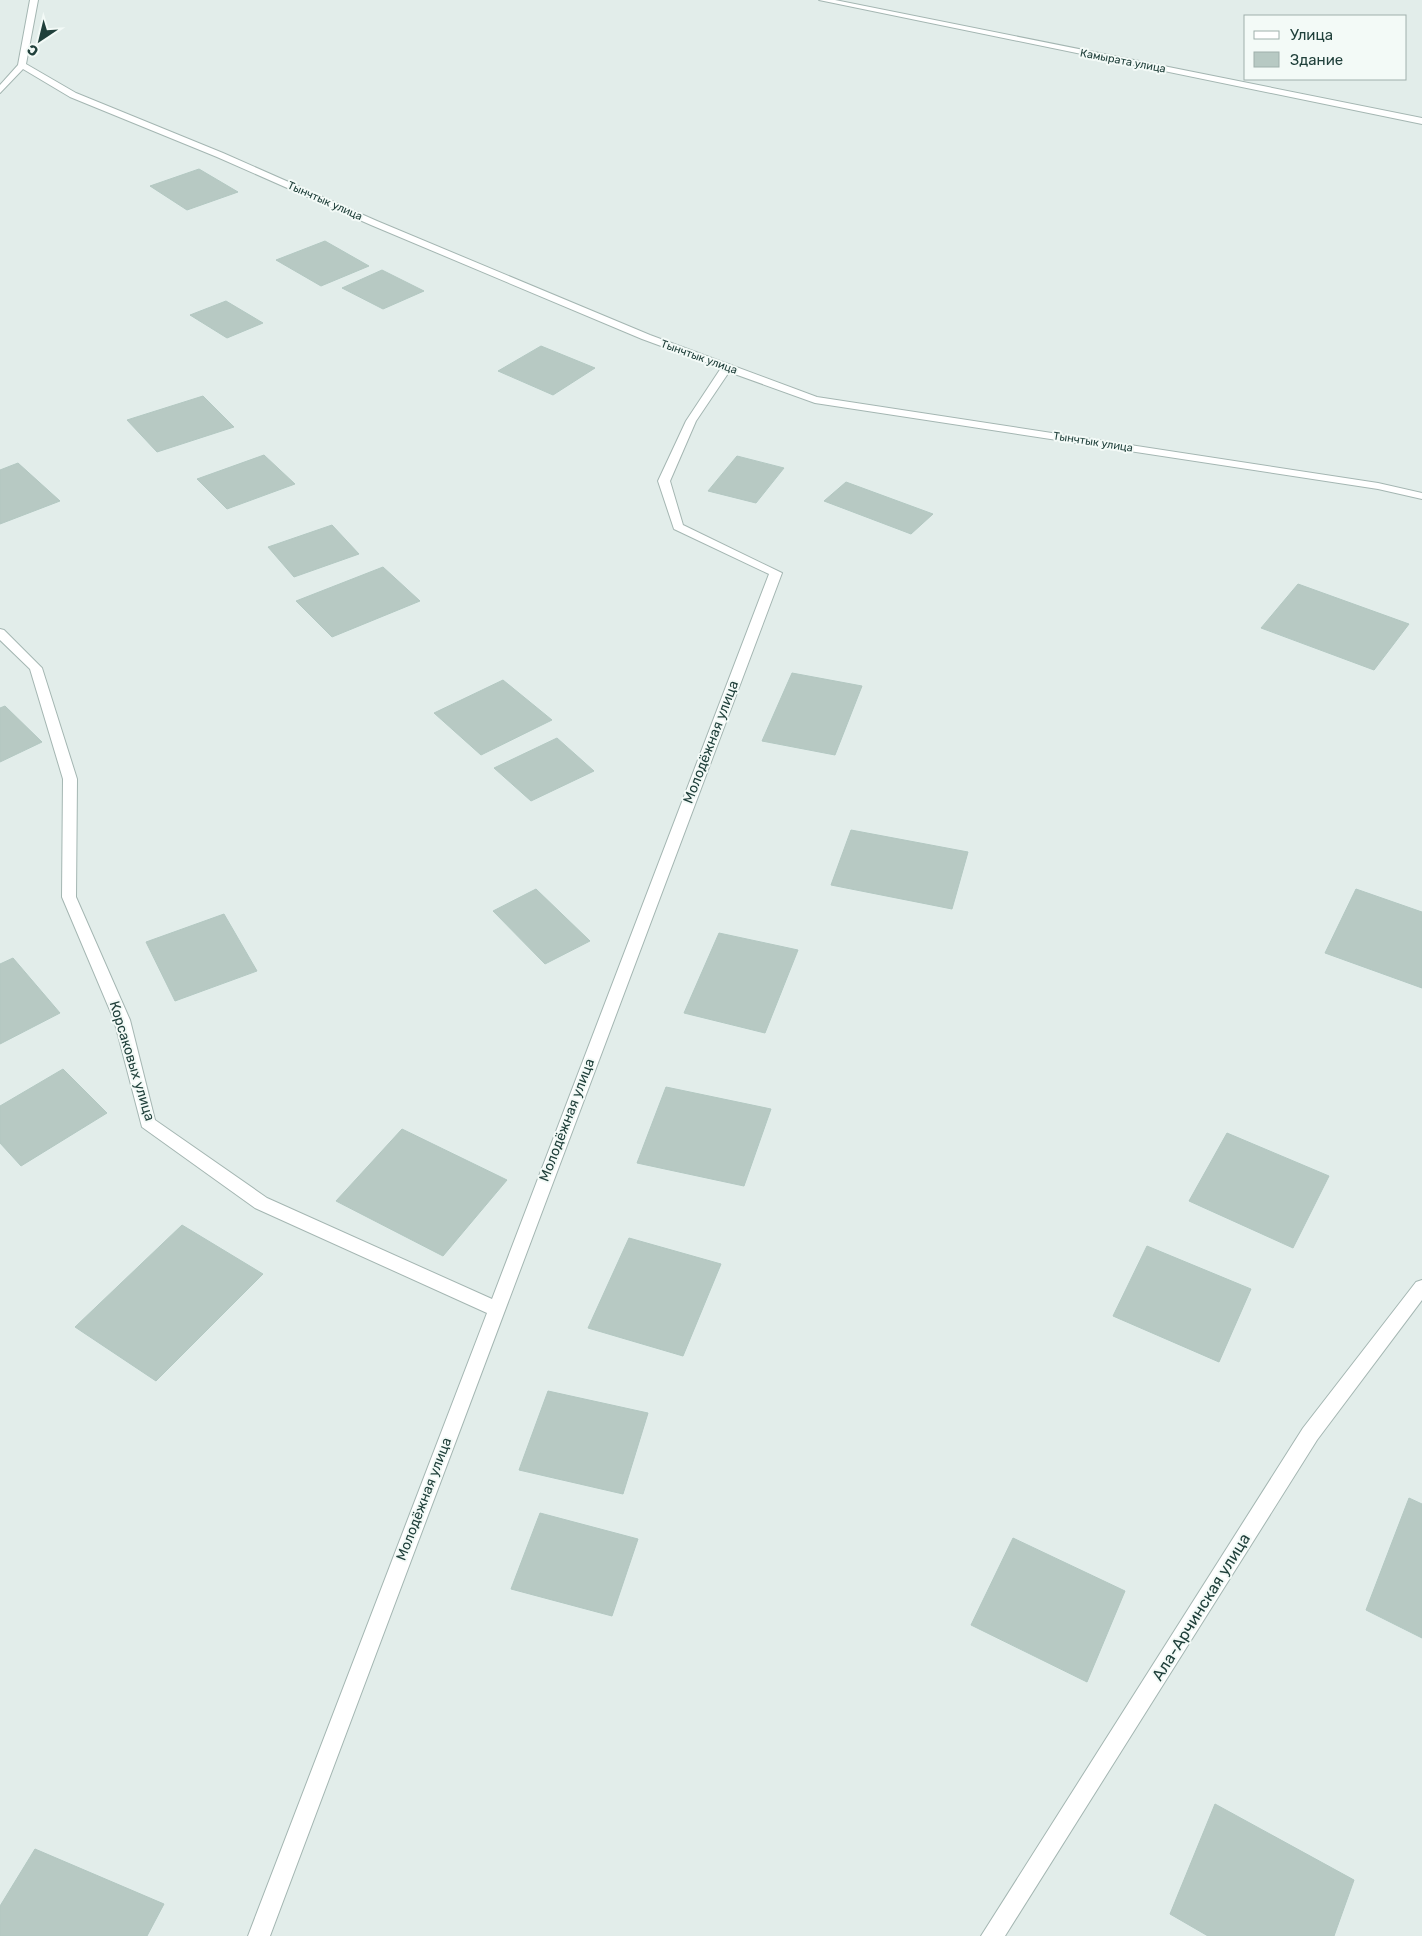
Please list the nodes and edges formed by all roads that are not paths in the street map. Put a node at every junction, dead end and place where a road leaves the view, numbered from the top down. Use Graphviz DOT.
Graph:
graph roads {
  1 [pos="34,0"];
  2 [pos="823,0"];
  3 [pos="22,65"];
  4 [pos="0,90"];
  5 [pos="1422,121"];
  6 [pos="727,367"];
  7 [pos="1422,496"];
  8 [pos="0,633"];
  9 [pos="1422,1287"];
  10 [pos="496,1309"];
  11 [pos="259,1936"];
  12 [pos="992,1936"];
  1 -- 3 [label="street"];
  2 -- 5 [label="street, Камырата улица"];
  3 -- 4 [label="street"];
  3 -- 6 [label="street, Тынчтык улица"];
  6 -- 7 [label="street, Тынчтык улица"];
  6 -- 10 [label="street, Молодёжная улица"];
  8 -- 10 [label="street, Корсаковых улица"];
  9 -- 12 [label="street, Ала-Арчинская улица"];
  10 -- 11 [label="street, Молодёжная улица"];
}
